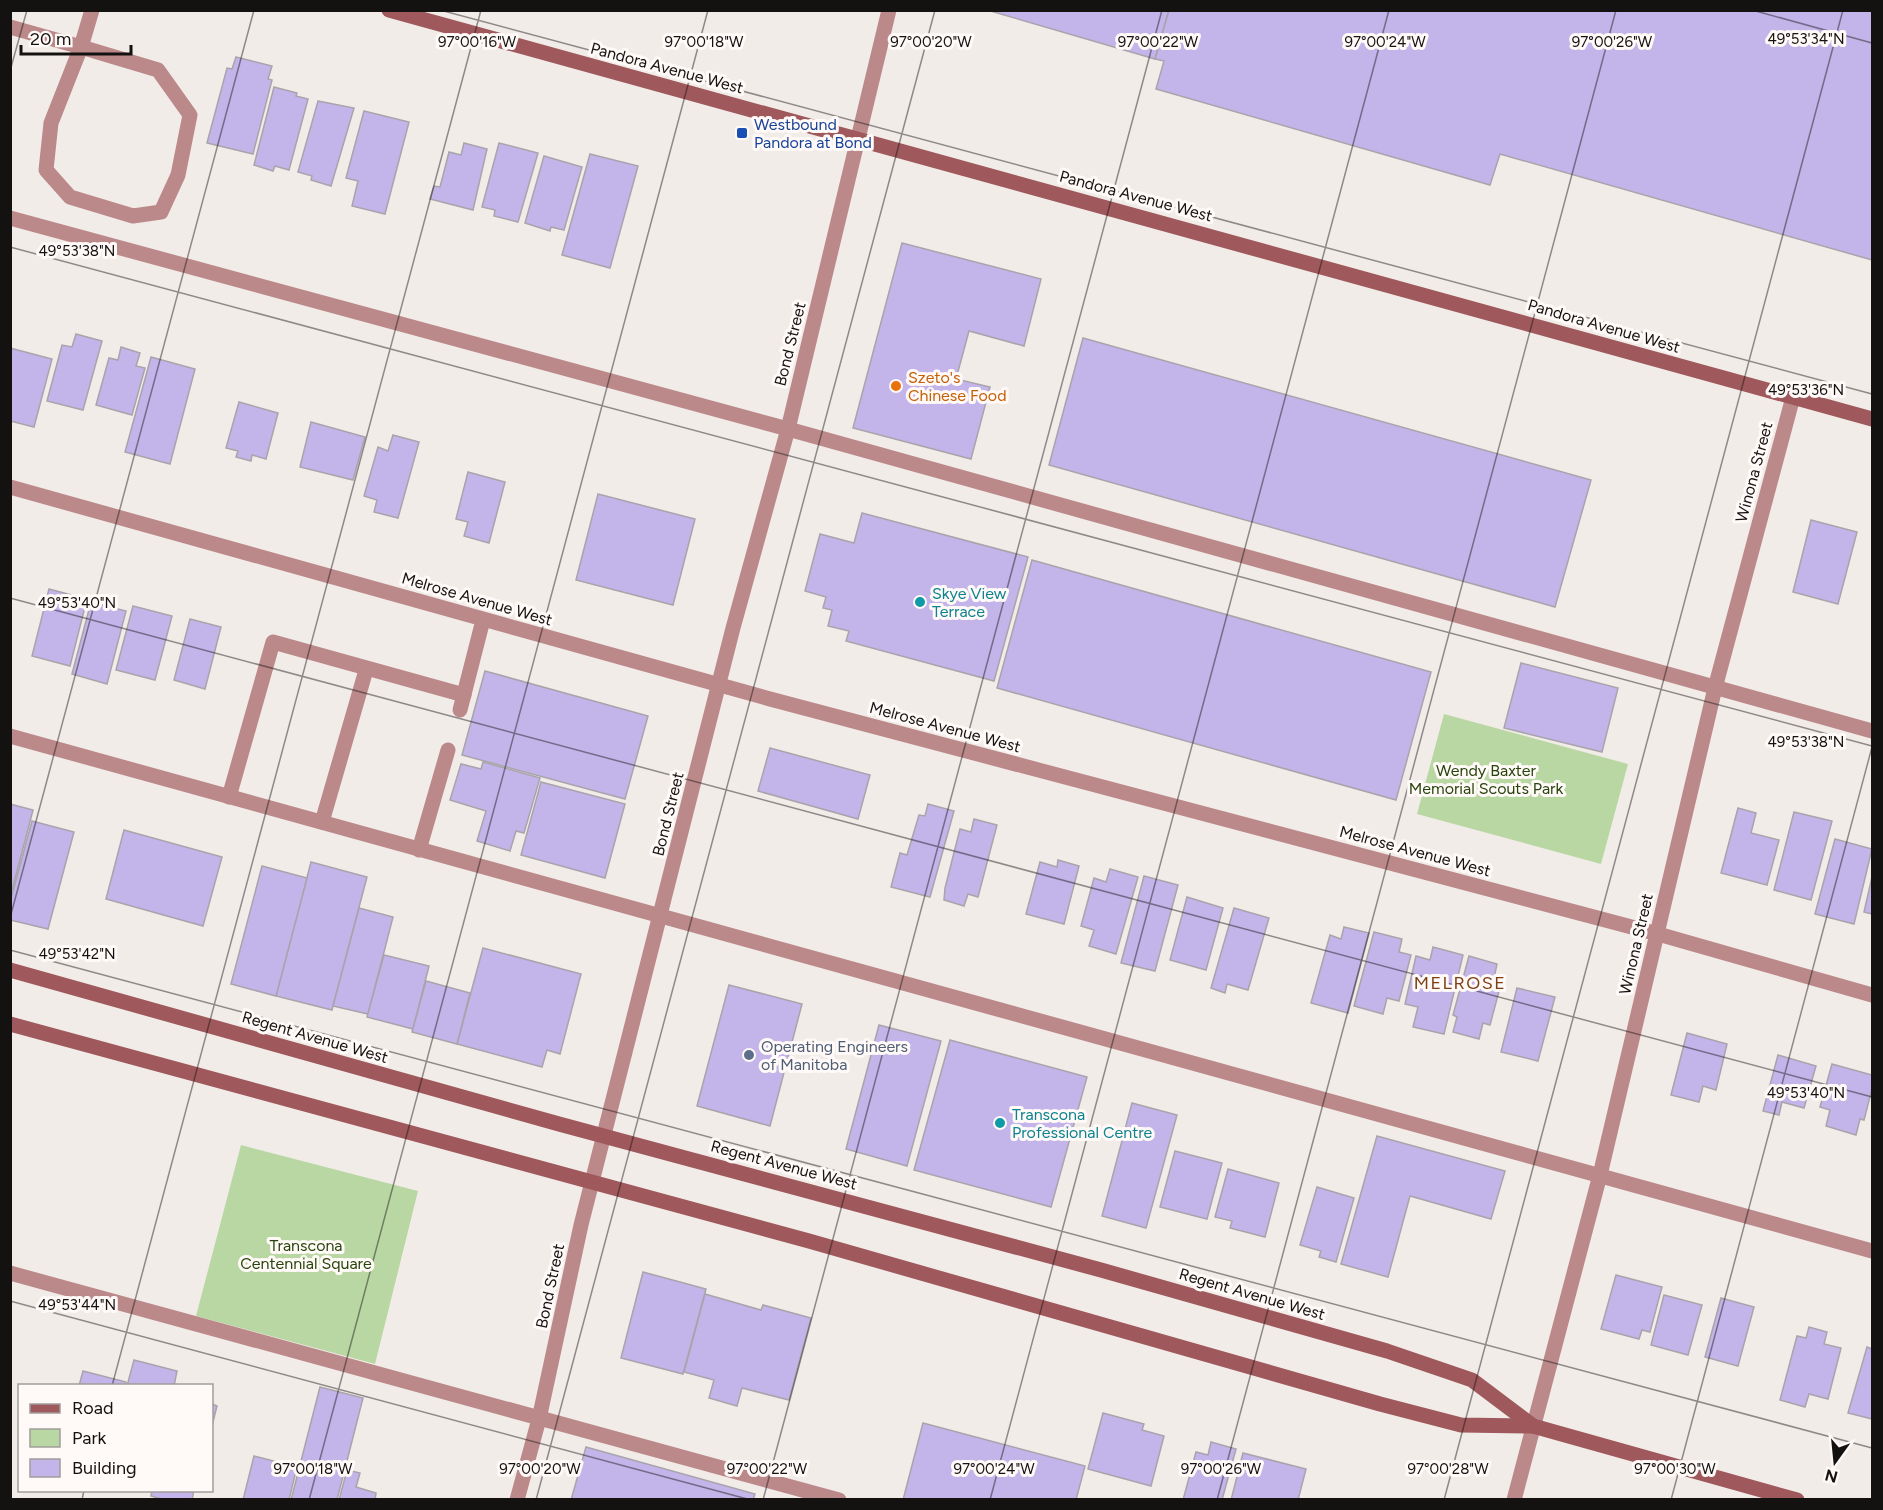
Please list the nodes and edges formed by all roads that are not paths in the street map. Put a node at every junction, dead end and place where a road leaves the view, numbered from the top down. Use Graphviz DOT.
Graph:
graph roads {
  1 [pos="92,10"];
  2 [pos="389,10"];
  3 [pos="889,10"];
  4 [pos="10,27"];
  5 [pos="81,47"];
  6 [pos="860,138"];
  7 [pos="10,218"];
  8 [pos="1793,398"];
  9 [pos="1872,420"];
  10 [pos="788,429"];
  11 [pos="10,487"];
  12 [pos="483,620"];
  13 [pos="366,670"];
  14 [pos="719,685"];
  15 [pos="1715,688"];
  16 [pos="1872,731"];
  17 [pos="10,736"];
  18 [pos="448,750"];
  19 [pos="229,797"];
  20 [pos="322,822"];
  21 [pos="419,850"];
  22 [pos="661,918"];
  23 [pos="1658,934"];
  24 [pos="10,970"];
  25 [pos="1872,995"];
  26 [pos="10,1024"];
  27 [pos="606,1136"];
  28 [pos="1600,1175"];
  29 [pos="594,1183"];
  30 [pos="1872,1251"];
  31 [pos="10,1273"];
  32 [pos="539,1419"];
  33 [pos="1533,1426"];
  34 [pos="517,1500"];
  35 [pos="839,1500"];
  36 [pos="1514,1500"];
  37 [pos="1797,1500"];
  1 -- 5 [label="street"];
  2 -- 6 [label="main road, Pandora Avenue West"];
  3 -- 6 [label="street, Bond Street"];
  4 -- 5 [label="street"];
  5 -- 5 [label="street"];
  6 -- 8 [label="main road, Pandora Avenue West"];
  6 -- 10 [label="street, Bond Street"];
  7 -- 10 [label="street"];
  8 -- 9 [label="main road, Pandora Avenue West"];
  8 -- 15 [label="street, Winona Street"];
  10 -- 14 [label="street, Bond Street"];
  10 -- 15 [label="street"];
  11 -- 12 [label="street, Melrose Avenue West"];
  12 -- 13 [label="street"];
  12 -- 14 [label="street, Melrose Avenue West"];
  13 -- 19 [label="street"];
  13 -- 20 [label="street"];
  14 -- 22 [label="street, Bond Street"];
  14 -- 23 [label="street, Melrose Avenue West"];
  15 -- 16 [label="street"];
  15 -- 23 [label="street, Winona Street"];
  17 -- 19 [label="street"];
  18 -- 21 [label="street"];
  19 -- 20 [label="street"];
  20 -- 21 [label="street"];
  21 -- 22 [label="street"];
  22 -- 27 [label="street, Bond Street"];
  22 -- 28 [label="street"];
  23 -- 25 [label="street, Melrose Avenue West"];
  23 -- 28 [label="street, Winona Street"];
  24 -- 27 [label="main road, Regent Avenue West"];
  26 -- 29 [label="main road, Regent Avenue West"];
  27 -- 29 [label="street, Bond Street"];
  27 -- 33 [label="main road, Regent Avenue West"];
  28 -- 30 [label="street"];
  28 -- 33 [label="street, Winona Street"];
  29 -- 32 [label="street, Bond Street"];
  29 -- 33 [label="main road, Regent Avenue West"];
  31 -- 32 [label="street"];
  32 -- 34 [label="street, Bond Street"];
  32 -- 35 [label="street"];
  33 -- 36 [label="street, Winona Street"];
  33 -- 37 [label="main road, Regent Avenue West"];
}
